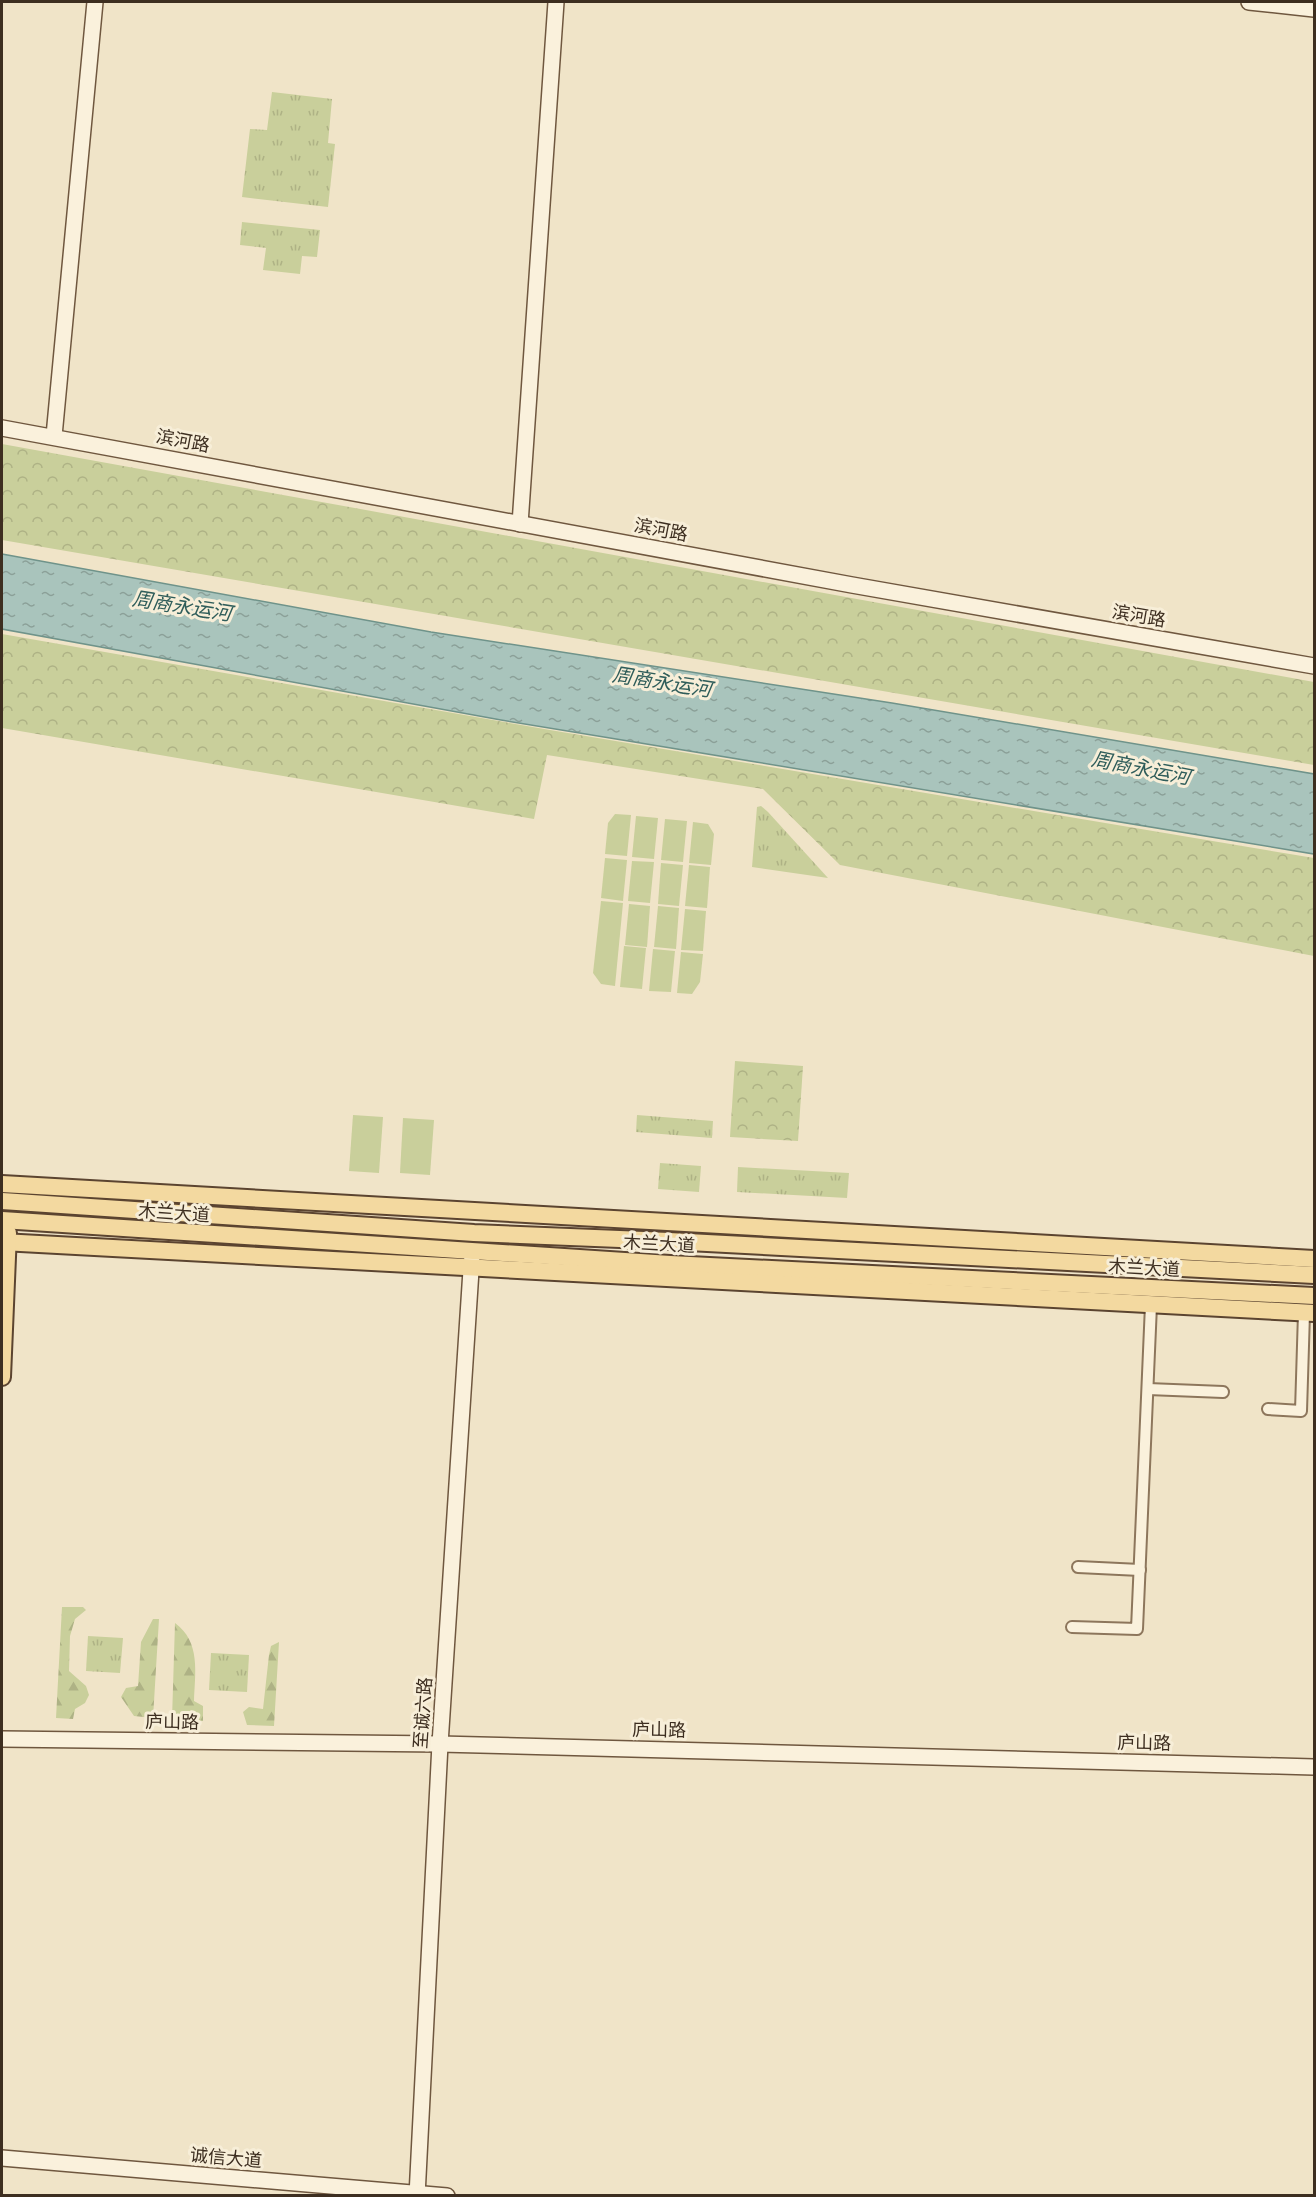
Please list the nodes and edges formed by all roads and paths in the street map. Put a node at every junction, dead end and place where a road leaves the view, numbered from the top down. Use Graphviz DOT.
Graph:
graph roads {
  1 [pos="95,2"];
  2 [pos="556,2"];
  3 [pos="1249,2"];
  4 [pos="1314,9"];
  5 [pos="2,428"];
  6 [pos="54,436"];
  7 [pos="520,524"];
  8 [pos="1314,666"];
  9 [pos="2,1184"];
  10 [pos="5,1202"];
  11 [pos="5,1221"];
  12 [pos="474,1233"];
  13 [pos="5,1243"];
  14 [pos="1314,1259"];
  15 [pos="472,1261"];
  16 [pos="1314,1275"];
  17 [pos="1314,1296"];
  18 [pos="1151,1305"];
  19 [pos="1309,1313"];
  20 [pos="2,1377"];
  21 [pos="1148,1389"];
  22 [pos="1223,1392"];
  23 [pos="1268,1409"];
  24 [pos="1078,1567"];
  25 [pos="1140,1570"];
  26 [pos="1072,1627"];
  27 [pos="2,1739"];
  28 [pos="440,1744"];
  29 [pos="1314,1767"];
  30 [pos="2,2158"];
  31 [pos="417,2194"];
  32 [pos="447,2196"];
  1 -- 6 [label="street"];
  2 -- 7 [label="street"];
  3 -- 4 [label="street"];
  5 -- 6 [label="street, 滨河路"];
  6 -- 7 [label="street, 滨河路"];
  7 -- 8 [label="street, 滨河路"];
  9 -- 14 [label="main road"];
  10 -- 11 [label="main road"];
  10 -- 12 [label="main road, 木兰大道"];
  11 -- 13 [label="main road"];
  11 -- 15 [label="main road, 木兰大道"];
  12 -- 15 [label="street, 至诚六路"];
  12 -- 16 [label="main road, 木兰大道"];
  13 -- 15 [label="main road"];
  13 -- 20 [label="main road"];
  15 -- 17 [label="main road, 木兰大道"];
  15 -- 18 [label="main road"];
  15 -- 28 [label="street, 至诚六路"];
  18 -- 19 [label="main road"];
  18 -- 21 [label="street"];
  19 -- 23 [label="street"];
  21 -- 22 [label="street"];
  21 -- 25 [label="street"];
  24 -- 25 [label="street"];
  25 -- 26 [label="street"];
  27 -- 28 [label="street, 庐山路"];
  28 -- 29 [label="street, 庐山路"];
  28 -- 31 [label="street, 至诚六路"];
  30 -- 31 [label="street, 诚信大道"];
  31 -- 32 [label="street, 诚信大道"];
}
